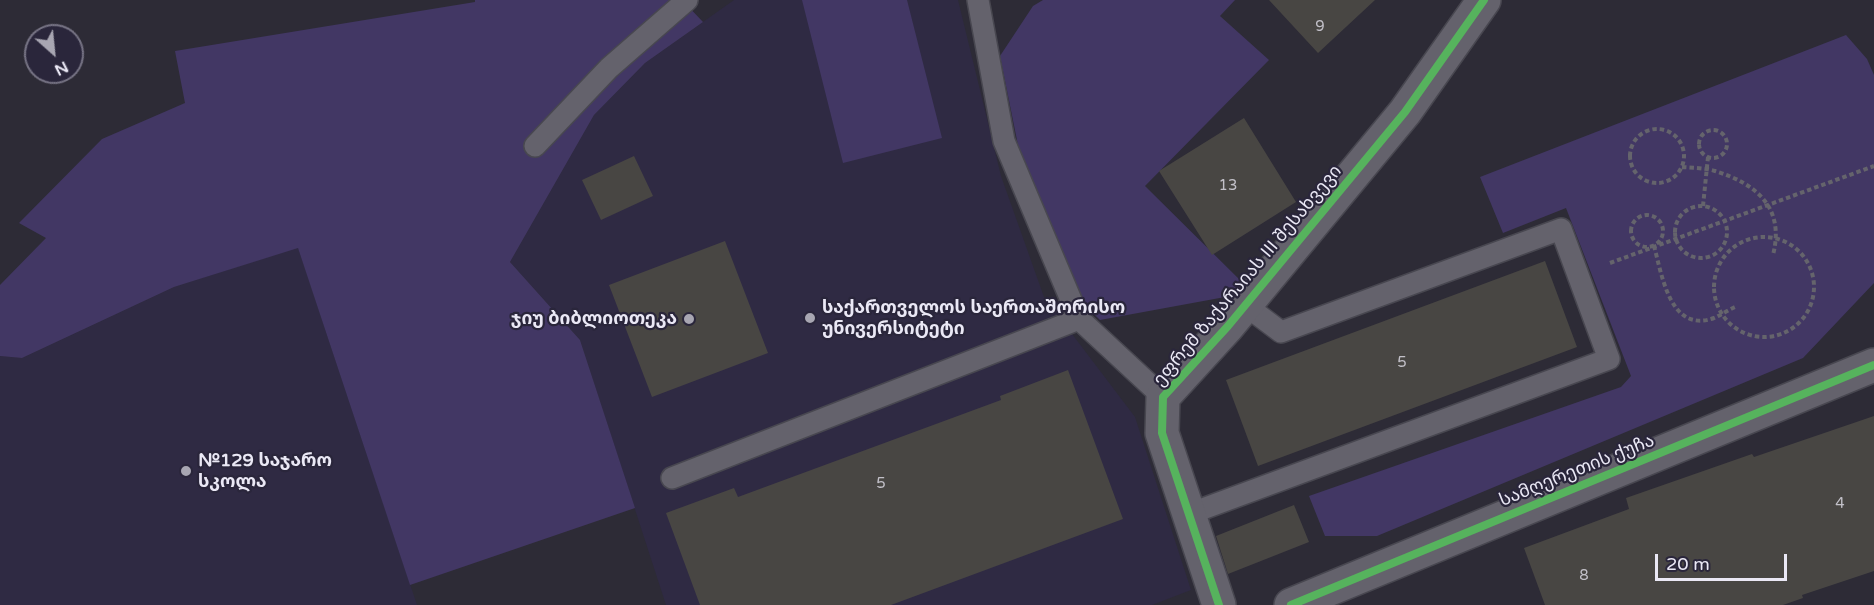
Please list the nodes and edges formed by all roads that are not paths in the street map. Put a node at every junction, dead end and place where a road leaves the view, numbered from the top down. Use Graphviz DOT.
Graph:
graph roads {
  1 [pos="687,0"];
  2 [pos="978,0"];
  3 [pos="1484,0"];
  4 [pos="535,146"];
  5 [pos="1245,306"];
  6 [pos="1079,319"];
  7 [pos="1874,365"];
  8 [pos="1163,397"];
  9 [pos="672,477"];
  10 [pos="1189,514"];
  11 [pos="1299,604"];
  12 [pos="1219,605"];
  1 -- 4 [label="lane"];
  2 -- 6 [label="lane"];
  3 -- 5 [label="street, ეფრემ ზაქარაიას III შესახვევი"];
  5 -- 8 [label="street, ეფრემ ზაქარაიას III შესახვევი"];
  5 -- 10 [label="lane"];
  6 -- 8 [label="lane"];
  6 -- 9 [label="lane"];
  7 -- 11 [label="street, სამღერეთის ქუჩა"];
  8 -- 10 [label="street, ეფრემ ზაქარაიას III შესახვევი"];
  10 -- 12 [label="street, ეფრემ ზაქარაიას III შესახვევი"];
}
